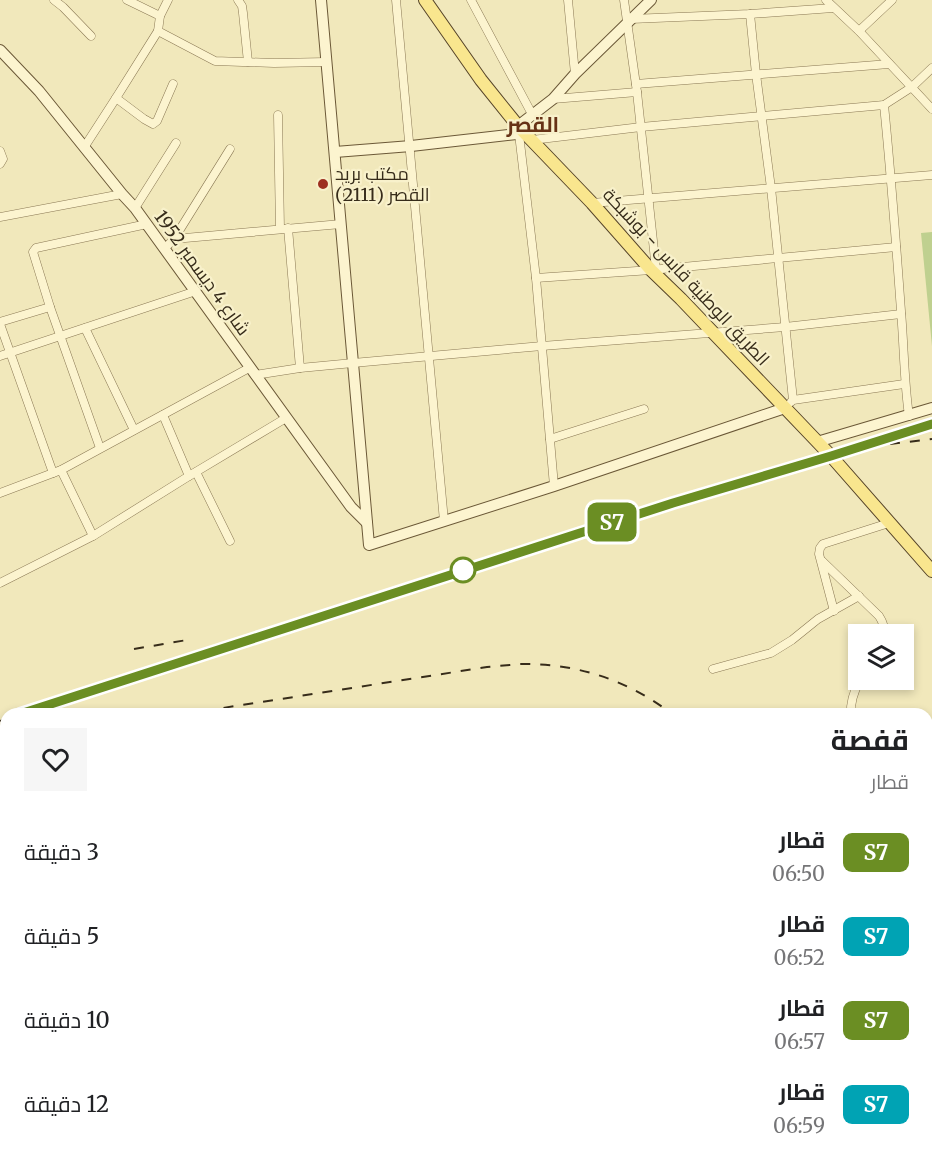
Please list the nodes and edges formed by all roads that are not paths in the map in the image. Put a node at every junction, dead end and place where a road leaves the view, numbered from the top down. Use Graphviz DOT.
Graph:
graph roads {
  1 [pos="54,0"];
  2 [pos="127,0"];
  3 [pos="168,0"];
  4 [pos="238,0"];
  5 [pos="321,0"];
  6 [pos="396,0"];
  7 [pos="425,0"];
  8 [pos="471,0"];
  9 [pos="568,0"];
  10 [pos="624,0"];
  11 [pos="651,0"];
  12 [pos="826,0"];
  13 [pos="892,0"];
  14 [pos="833,8"];
  15 [pos="750,14"];
  16 [pos="160,16"];
  17 [pos="628,22"];
  18 [pos="158,31"];
  19 [pos="859,31"];
  20 [pos="92,36"];
  21 [pos="0,50"];
  22 [pos="248,62"];
  23 [pos="327,62"];
  24 [pos="889,64"];
  25 [pos="932,68"];
  26 [pos="575,74"];
  27 [pos="756,74"];
  28 [pos="173,84"];
  29 [pos="912,87"];
  30 [pos="637,88"];
  31 [pos="116,98"];
  32 [pos="553,99"];
  33 [pos="884,105"];
  34 [pos="932,109"];
  35 [pos="278,115"];
  36 [pos="533,116"];
  37 [pos="761,117"];
  38 [pos="641,128"];
  39 [pos="524,133"];
  40 [pos="176,143"];
  41 [pos="85,146"];
  42 [pos="411,146"];
  43 [pos="230,149"];
  44 [pos="0,151"];
  45 [pos="335,152"];
  46 [pos="0,164"];
  47 [pos="932,175"];
  48 [pos="892,178"];
  49 [pos="771,188"];
  50 [pos="122,194"];
  51 [pos="647,198"];
  52 [pos="592,203"];
  53 [pos="135,208"];
  54 [pos="0,218"];
  55 [pos="147,224"];
  56 [pos="341,224"];
  57 [pos="284,229"];
  58 [pos="174,239"];
  59 [pos="165,248"];
  60 [pos="896,248"];
  61 [pos="777,259"];
  62 [pos="653,269"];
  63 [pos="536,278"];
  64 [pos="196,291"];
  65 [pos="50,307"];
  66 [pos="901,314"];
  67 [pos="0,323"];
  68 [pos="785,327"];
  69 [pos="85,328"];
  70 [pos="713,333"];
  71 [pos="61,337"];
  72 [pos="542,346"];
  73 [pos="10,353"];
  74 [pos="0,356"];
  75 [pos="429,357"];
  76 [pos="353,363"];
  77 [pos="300,368"];
  78 [pos="252,372"];
  79 [pos="904,384"];
  80 [pos="789,404"];
  81 [pos="932,408"];
  82 [pos="644,409"];
  83 [pos="162,415"];
  84 [pos="909,416"];
  85 [pos="286,418"];
  86 [pos="134,430"];
  87 [pos="550,439"];
  88 [pos="817,442"];
  89 [pos="100,448"];
  90 [pos="57,471"];
  91 [pos="193,474"];
  92 [pos="554,486"];
  93 [pos="0,491"];
  94 [pos="444,521"];
  95 [pos="367,523"];
  96 [pos="889,523"];
  97 [pos="93,536"];
  98 [pos="230,541"];
  99 [pos="821,560"];
  100 [pos="932,570"];
  101 [pos="0,583"];
  102 [pos="859,596"];
  103 [pos="834,611"];
  104 [pos="884,624"];
  105 [pos="713,669"];
  106 [pos="854,690"];
  107 [pos="850,708"];
  1 -- 20 [label="street"];
  2 -- 16 [label="street"];
  3 -- 16 [label="street"];
  4 -- 22 [label="street"];
  5 -- 23 [label="street"];
  6 -- 42 [label="street"];
  7 -- 39 [label="main road, الطريق الوطنية قابس - بوشبكة"];
  8 -- 36 [label="street"];
  9 -- 26 [label="street"];
  10 -- 17 [label="street"];
  11 -- 17 [label="street"];
  12 -- 14 [label="street"];
  13 -- 19 [label="street"];
  14 -- 15 [label="street"];
  14 -- 19 [label="street"];
  15 -- 17 [label="street"];
  15 -- 27 [label="street"];
  16 -- 18 [label="street"];
  17 -- 26 [label="street"];
  17 -- 30 [label="street"];
  18 -- 22 [label="street"];
  18 -- 31 [label="street"];
  19 -- 24 [label="street"];
  21 -- 41 [label="street, شارع 4 ديسمبر 1952"];
  22 -- 23 [label="street"];
  23 -- 45 [label="street"];
  24 -- 27 [label="street"];
  24 -- 29 [label="street"];
  25 -- 29 [label="street"];
  26 -- 32 [label="street"];
  27 -- 30 [label="street"];
  27 -- 37 [label="street"];
  28 -- 31 [label="street"];
  29 -- 33 [label="street"];
  29 -- 34 [label="street"];
  30 -- 32 [label="street"];
  30 -- 38 [label="street"];
  31 -- 41 [label="street"];
  32 -- 36 [label="street"];
  33 -- 37 [label="street"];
  33 -- 48 [label="street"];
  35 -- 57 [label="street"];
  36 -- 39 [label="street"];
  37 -- 38 [label="street"];
  37 -- 49 [label="street"];
  38 -- 39 [label="street"];
  38 -- 51 [label="street"];
  39 -- 42 [label="street"];
  39 -- 52 [label="main road, الطريق الوطنية قابس - بوشبكة"];
  39 -- 63 [label="street"];
  40 -- 53 [label="street"];
  41 -- 50 [label="street, شارع 4 ديسمبر 1952"];
  42 -- 45 [label="street"];
  42 -- 75 [label="street"];
  43 -- 58 [label="street"];
  44 -- 46 [label="street"];
  45 -- 56 [label="street"];
  47 -- 48 [label="street"];
  48 -- 49 [label="street"];
  48 -- 60 [label="street"];
  49 -- 51 [label="street"];
  49 -- 61 [label="street"];
  50 -- 53 [label="street, شارع 4 ديسمبر 1952"];
  50 -- 54 [label="street"];
  51 -- 52 [label="street"];
  51 -- 62 [label="street"];
  52 -- 62 [label="main road, الطريق الوطنية قابس - بوشبكة"];
  53 -- 55 [label="street, شارع 4 ديسمبر 1952"];
  55 -- 59 [label="street, شارع 4 ديسمبر 1952"];
  55 -- 65 [label="street"];
  56 -- 57 [label="street"];
  56 -- 76 [label="street"];
  57 -- 58 [label="street"];
  57 -- 77 [label="street"];
  58 -- 59 [label="street"];
  59 -- 64 [label="street, شارع 4 ديسمبر 1952"];
  60 -- 61 [label="street"];
  60 -- 66 [label="street"];
  61 -- 62 [label="street"];
  61 -- 68 [label="street"];
  62 -- 63 [label="street"];
  62 -- 70 [label="main road, الطريق الوطنية قابس - بوشبكة"];
  63 -- 72 [label="street"];
  64 -- 69 [label="street"];
  64 -- 78 [label="street, شارع 4 ديسمبر 1952"];
  65 -- 67 [label="street"];
  65 -- 71 [label="street"];
  66 -- 68 [label="street"];
  66 -- 79 [label="street"];
  67 -- 73 [label="street"];
  68 -- 70 [label="street"];
  68 -- 80 [label="street"];
  69 -- 71 [label="street"];
  69 -- 86 [label="street"];
  70 -- 72 [label="street"];
  70 -- 80 [label="main road, الطريق الوطنية قابس - بوشبكة"];
  71 -- 73 [label="street"];
  71 -- 89 [label="street"];
  72 -- 75 [label="street"];
  72 -- 87 [label="street"];
  73 -- 74 [label="street"];
  73 -- 90 [label="street"];
  75 -- 76 [label="street"];
  75 -- 94 [label="street"];
  76 -- 77 [label="street"];
  76 -- 95 [label="street"];
  77 -- 78 [label="street"];
  78 -- 83 [label="street"];
  78 -- 85 [label="street, شارع 4 ديسمبر 1952"];
  79 -- 80 [label="street"];
  79 -- 84 [label="street"];
  80 -- 88 [label="main road, الطريق الوطنية قابس - بوشبكة"];
  80 -- 92 [label="street"];
  81 -- 84 [label="street"];
  82 -- 87 [label="street"];
  83 -- 86 [label="street"];
  83 -- 91 [label="street"];
  84 -- 88 [label="street"];
  85 -- 91 [label="street"];
  85 -- 95 [label="street, شارع 4 ديسمبر 1952"];
  86 -- 89 [label="street"];
  87 -- 92 [label="street"];
  88 -- 96 [label="main road, الطريق الوطنية قابس - بوشبكة"];
  89 -- 90 [label="street"];
  90 -- 93 [label="street"];
  90 -- 97 [label="street"];
  91 -- 97 [label="street"];
  91 -- 98 [label="street"];
  92 -- 94 [label="street"];
  94 -- 95 [label="street"];
  96 -- 99 [label="street"];
  96 -- 100 [label="main road, الطريق الوطنية قابس - بوشبكة"];
  97 -- 101 [label="street"];
  99 -- 102 [label="street"];
  99 -- 103 [label="street"];
  102 -- 103 [label="street"];
  102 -- 104 [label="street"];
  103 -- 105 [label="street"];
  106 -- 107 [label="street"];
}
